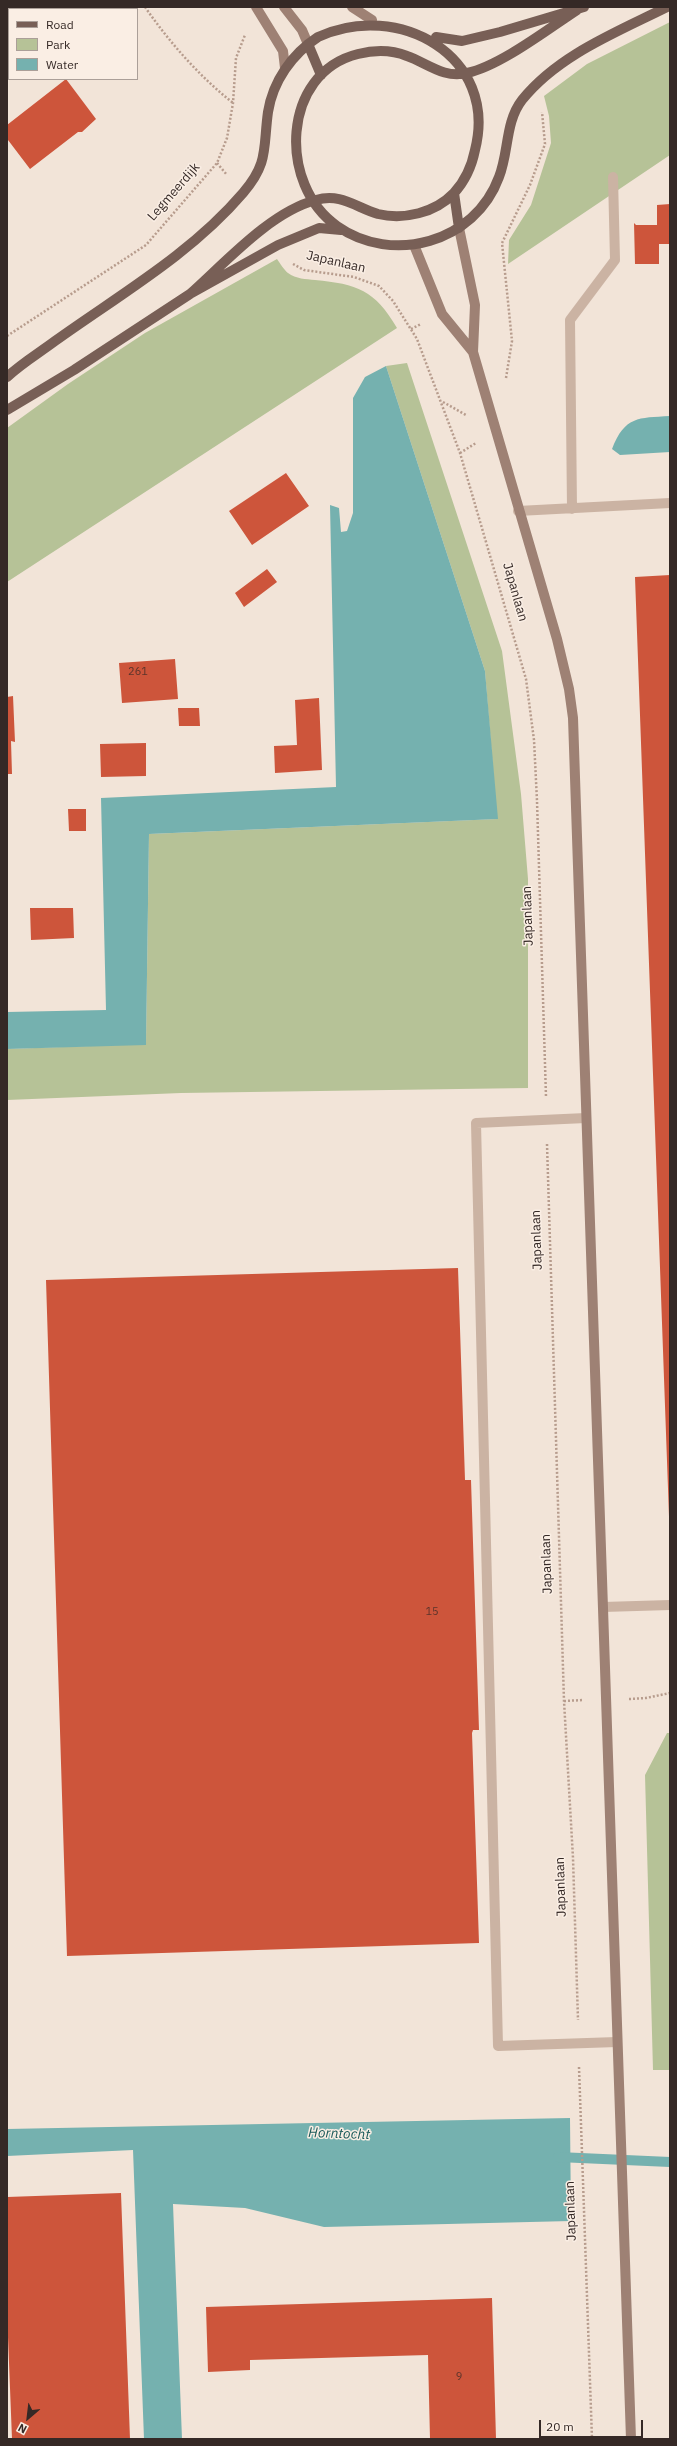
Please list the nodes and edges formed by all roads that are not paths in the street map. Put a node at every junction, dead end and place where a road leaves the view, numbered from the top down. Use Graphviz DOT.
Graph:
graph roads {
  1 [pos="256,7"];
  2 [pos="284,7"];
  3 [pos="352,7"];
  4 [pos="667,7"];
  5 [pos="580,8"];
  6 [pos="372,20"];
  7 [pos="434,37"];
  8 [pos="308,44"];
  9 [pos="286,68"];
  10 [pos="468,73"];
  11 [pos="321,75"];
  12 [pos="613,176"];
  13 [pos="454,193"];
  14 [pos="313,201"];
  15 [pos="459,228"];
  16 [pos="343,231"];
  17 [pos="414,246"];
  18 [pos="190,294"];
  19 [pos="473,352"];
  20 [pos="7,377"];
  21 [pos="7,410"];
  22 [pos="670,504"];
  23 [pos="572,509"];
  24 [pos="518,511"];
  25 [pos="586,1118"];
  26 [pos="670,1605"];
  27 [pos="603,1607"];
  28 [pos="617,2042"];
  29 [pos="631,2439"];
  1 -- 9 [label="street"];
  2 -- 8 [label="street"];
  3 -- 6 [label="street"];
  4 -- 15 [label="main road"];
  5 -- 7 [label="main road"];
  5 -- 10 [label="main road"];
  6 -- 7 [label="main road"];
  6 -- 8 [label="main road"];
  7 -- 10 [label="main road"];
  8 -- 9 [label="main road"];
  8 -- 11 [label="main road"];
  9 -- 20 [label="main road"];
  10 -- 11 [label="main road"];
  10 -- 13 [label="main road"];
  11 -- 14 [label="main road"];
  12 -- 23 [label="lane"];
  13 -- 14 [label="main road"];
  13 -- 15 [label="main road"];
  14 -- 16 [label="main road"];
  14 -- 18 [label="main road"];
  15 -- 17 [label="main road"];
  15 -- 19 [label="street, Japanlaan"];
  16 -- 17 [label="main road"];
  16 -- 18 [label="main road"];
  17 -- 19 [label="street, Japanlaan"];
  18 -- 21 [label="main road"];
  19 -- 24 [label="street, Japanlaan"];
  22 -- 23 [label="lane"];
  23 -- 24 [label="lane"];
  24 -- 25 [label="street, Japanlaan"];
  25 -- 27 [label="street, Japanlaan"];
  25 -- 28 [label="lane"];
  26 -- 27 [label="lane"];
  27 -- 28 [label="street, Japanlaan"];
  28 -- 29 [label="street, Japanlaan"];
}
